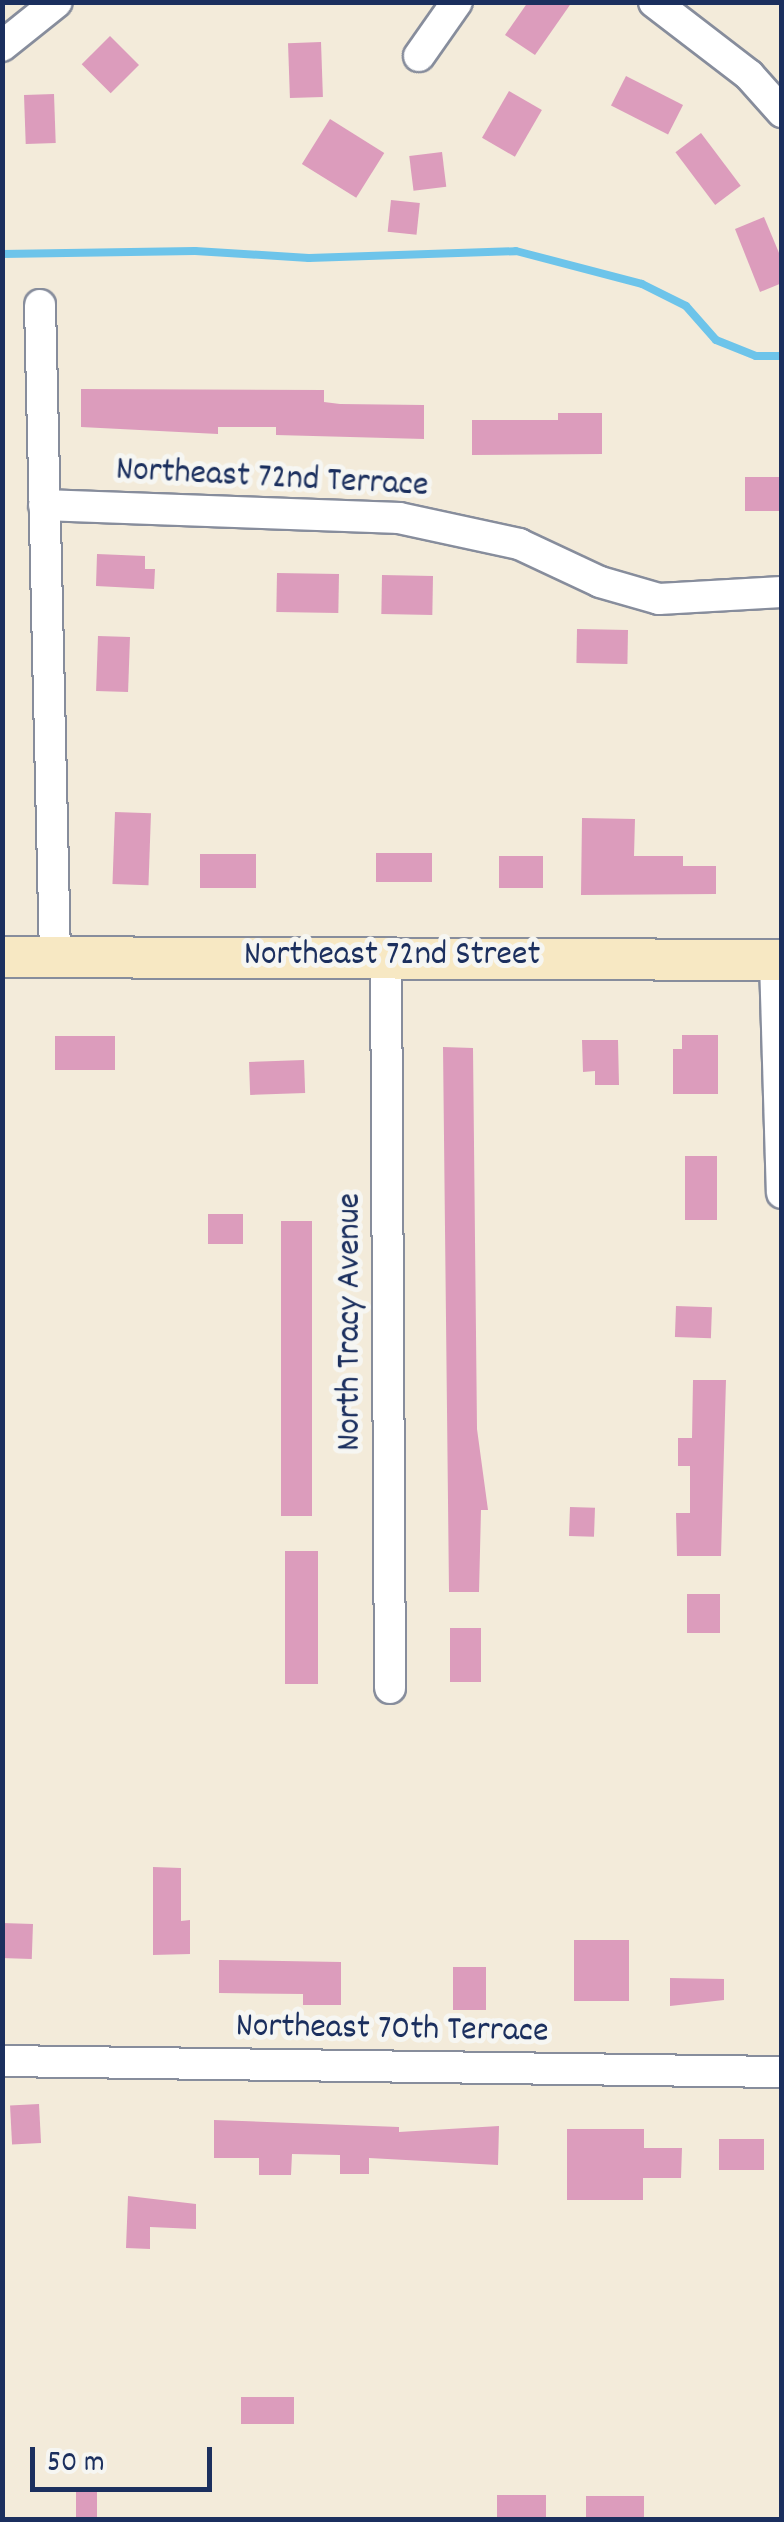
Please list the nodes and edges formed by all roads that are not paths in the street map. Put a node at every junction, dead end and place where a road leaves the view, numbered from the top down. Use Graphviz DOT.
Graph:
graph roads {
  1 [pos="57,2"];
  2 [pos="456,2"];
  3 [pos="670,7"];
  4 [pos="2,46"];
  5 [pos="418,56"];
  6 [pos="782,112"];
  7 [pos="40,306"];
  8 [pos="44,505"];
  9 [pos="782,592"];
  10 [pos="386,954"];
  11 [pos="2,956"];
  12 [pos="55,957"];
  13 [pos="778,961"];
  14 [pos="782,1193"];
  15 [pos="390,1688"];
  16 [pos="2,2061"];
  17 [pos="782,2072"];
  1 -- 4 [label="street"];
  2 -- 5 [label="street"];
  3 -- 6 [label="street"];
  7 -- 8 [label="street"];
  8 -- 9 [label="street, Northeast 72nd Terrace"];
  8 -- 12 [label="street"];
  10 -- 12 [label="main road, Northeast 72nd Street"];
  10 -- 13 [label="main road, Northeast 72nd Street"];
  10 -- 15 [label="street, North Tracy Avenue"];
  11 -- 12 [label="main road, Northeast 72nd Street"];
  13 -- 14 [label="street"];
  16 -- 17 [label="street, Northeast 70th Terrace"];
}
